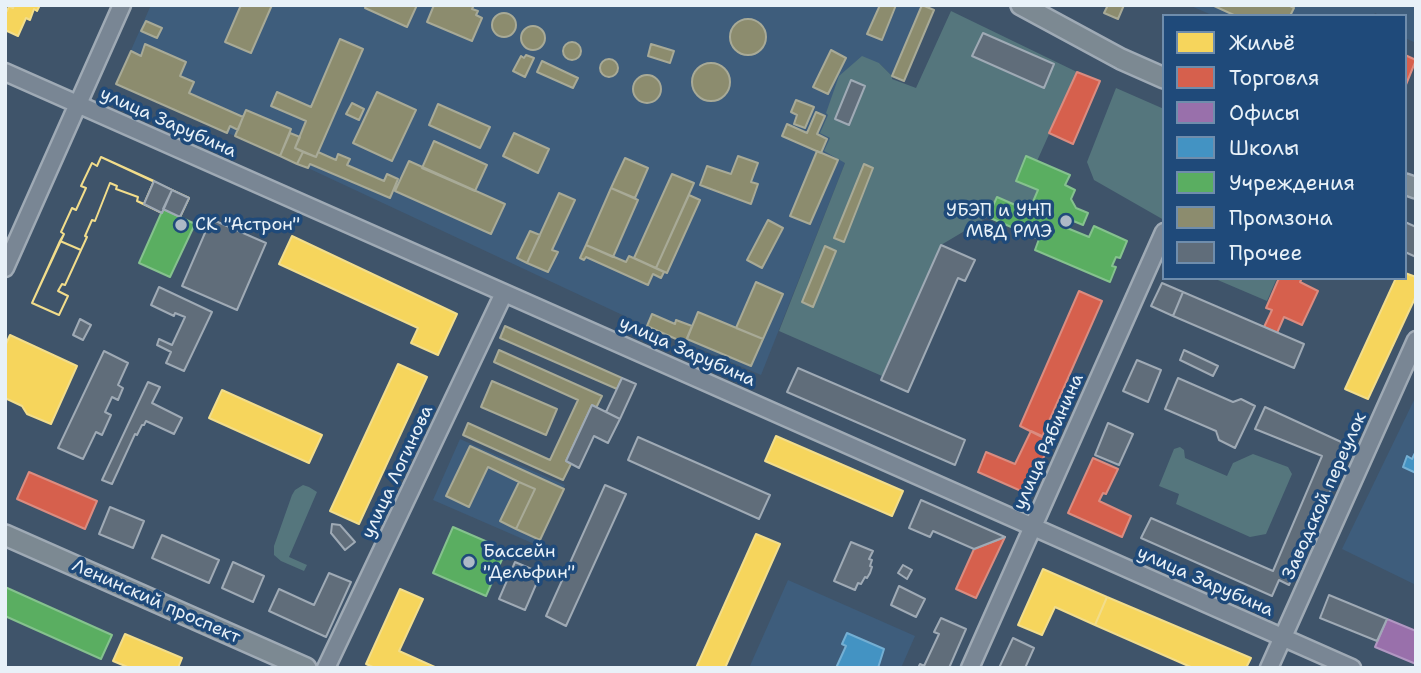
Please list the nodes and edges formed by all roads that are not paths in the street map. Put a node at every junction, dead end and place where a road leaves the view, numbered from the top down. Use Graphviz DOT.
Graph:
graph roads {
  1 [pos="122,5"];
  2 [pos="1021,5"];
  3 [pos="5,72"];
  4 [pos="1162,77"];
  5 [pos="78,104"];
  6 [pos="1162,237"];
  7 [pos="5,268"];
  8 [pos="504,293"];
  9 [pos="1416,340"];
  10 [pos="1033,527"];
  11 [pos="5,535"];
  12 [pos="1283,637"];
  13 [pos="306,668"];
  14 [pos="326,668"];
  15 [pos="970,668"];
  16 [pos="1269,668"];
  17 [pos="1352,668"];
  1 -- 5 [label="street"];
  2 -- 4 [label="main road"];
  3 -- 5 [label="street, улица Зарубина"];
  5 -- 7 [label="street"];
  5 -- 8 [label="street, улица Зарубина"];
  6 -- 10 [label="street, улица Рябинина"];
  8 -- 10 [label="street, улица Зарубина"];
  8 -- 14 [label="street, улица Логинова"];
  9 -- 12 [label="street, Заводской переулок"];
  10 -- 12 [label="street, улица Зарубина"];
  10 -- 15 [label="street, улица Рябинина"];
  11 -- 13 [label="main road, Ленинский проспект"];
  12 -- 16 [label="street, Заводской переулок"];
  12 -- 17 [label="street, улица Зарубина"];
}
